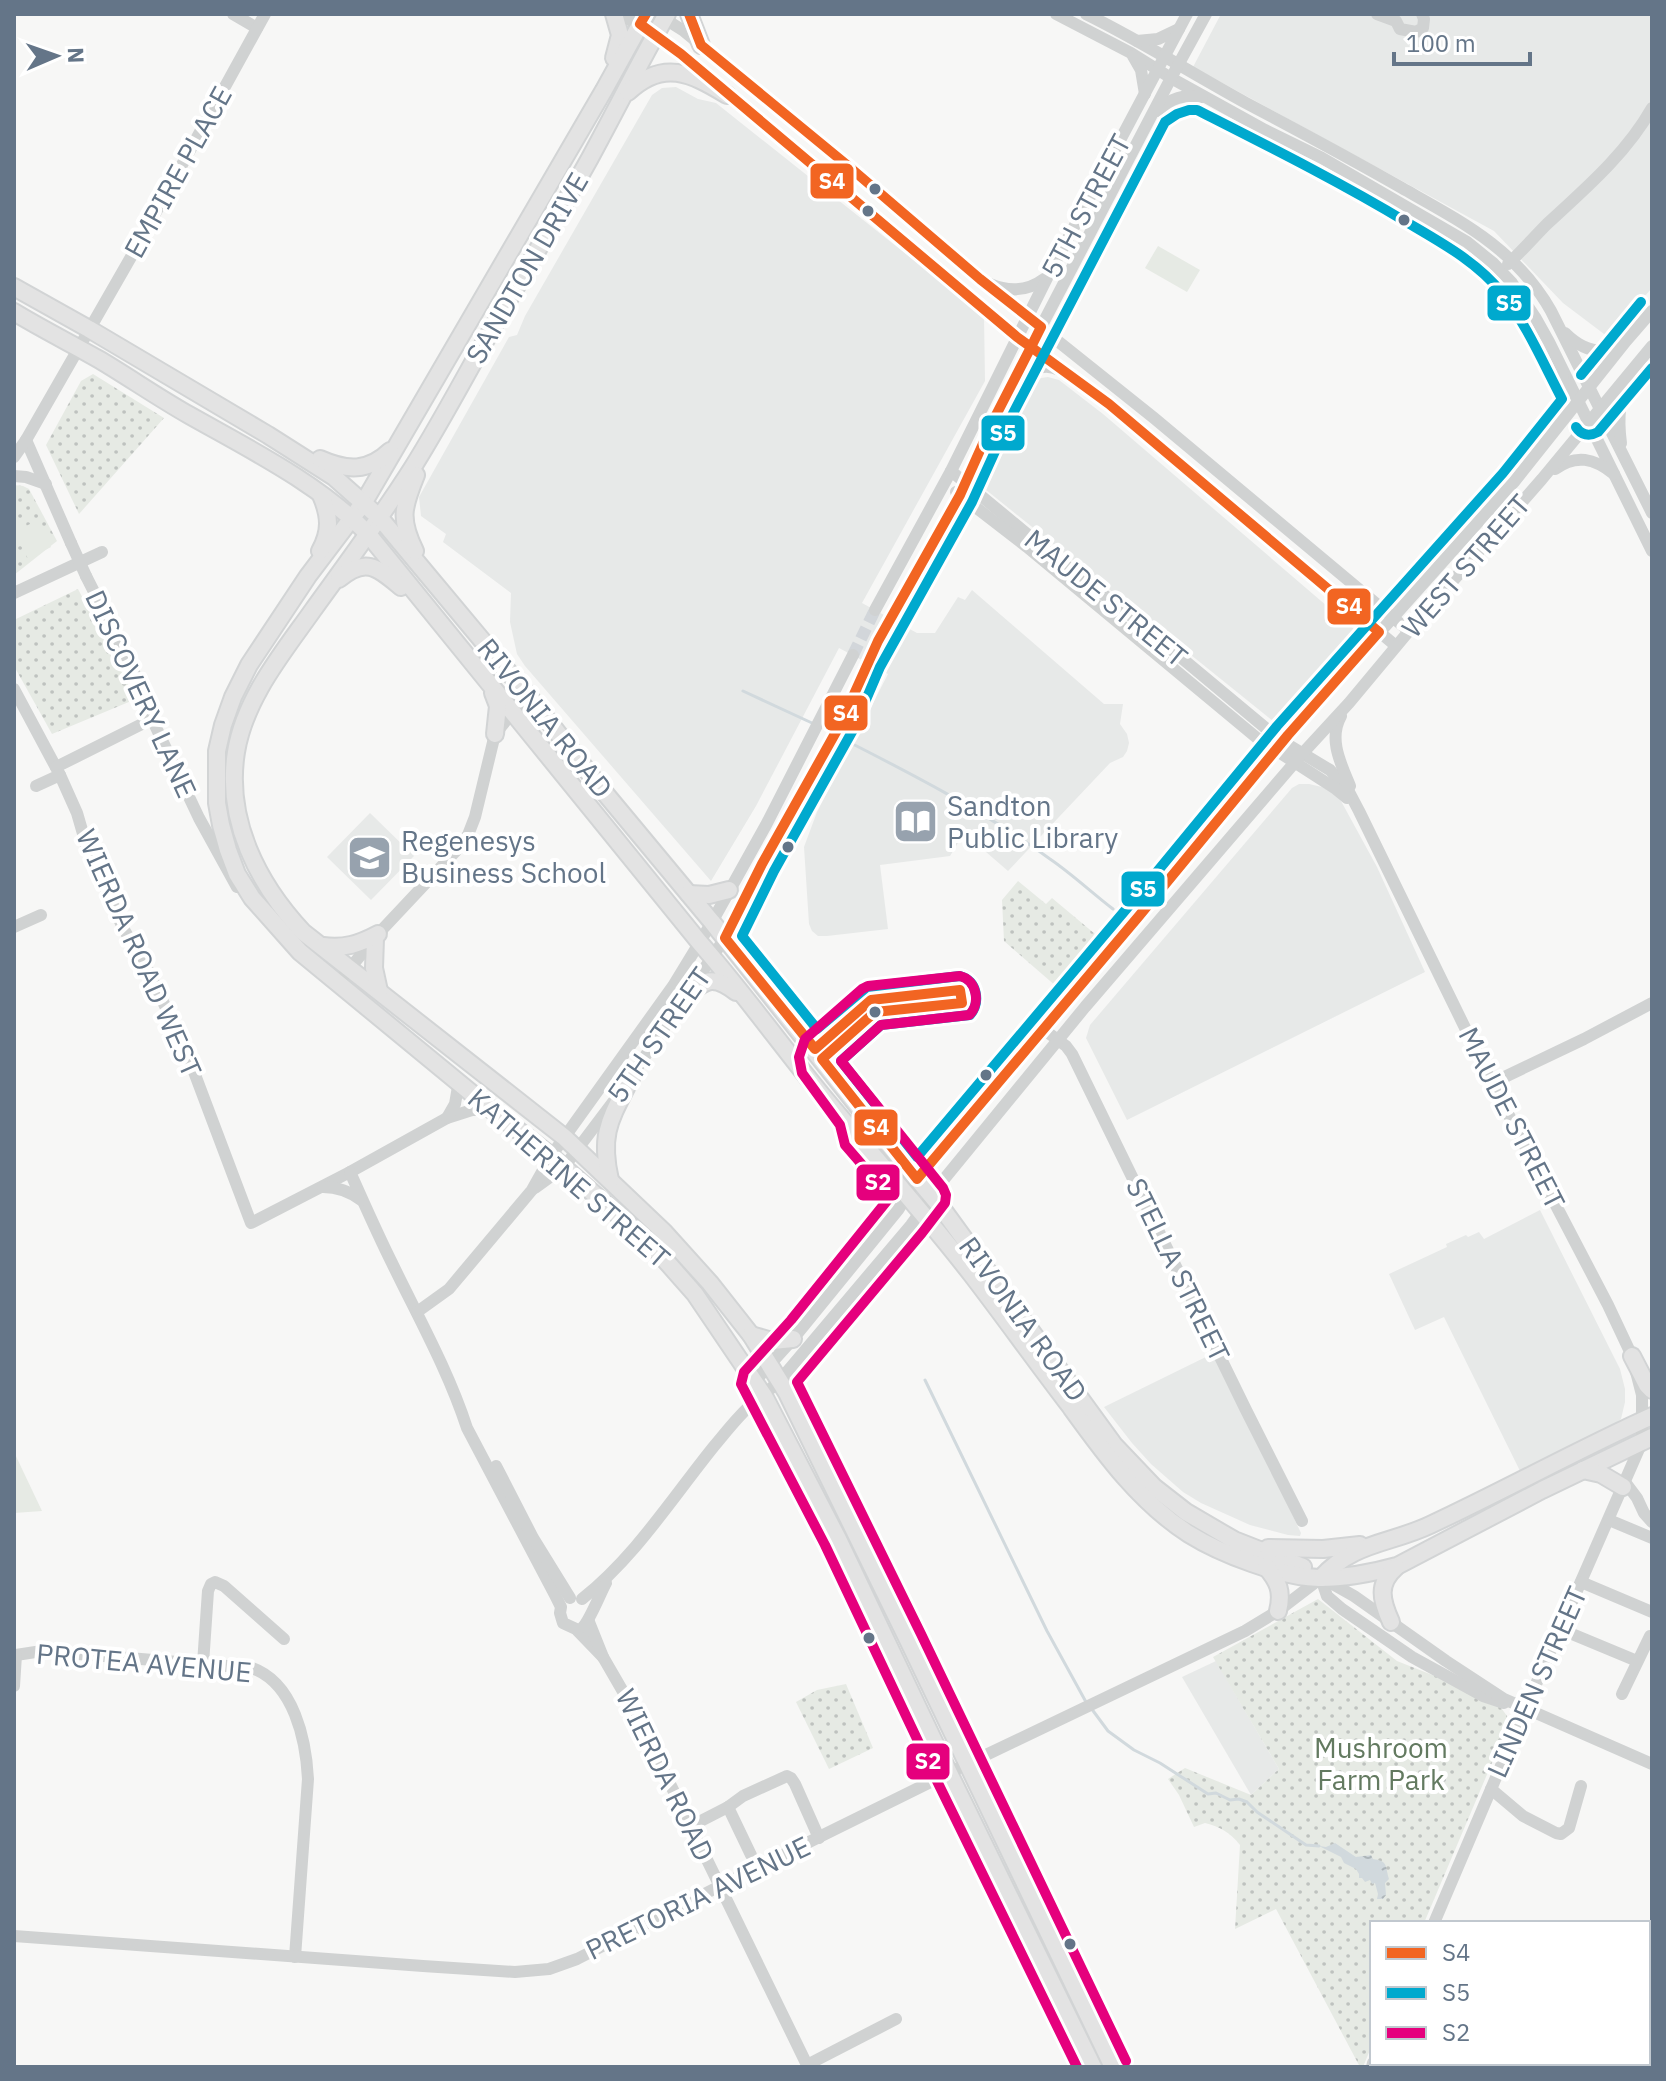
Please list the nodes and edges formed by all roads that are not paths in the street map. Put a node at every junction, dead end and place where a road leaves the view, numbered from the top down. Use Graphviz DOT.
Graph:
graph roads {
  1 [pos="233,14"];
  2 [pos="265,14"];
  3 [pos="617,14"];
  4 [pos="689,14"];
  5 [pos="1056,14"];
  6 [pos="1086,14"];
  7 [pos="1187,14"];
  8 [pos="1206,14"];
  9 [pos="1377,14"];
  10 [pos="1409,14"];
  11 [pos="1422,14"];
  12 [pos="663,15"];
  13 [pos="643,19"];
  14 [pos="1396,21"];
  15 [pos="257,28"];
  16 [pos="1179,29"];
  17 [pos="656,34"];
  18 [pos="1137,41"];
  19 [pos="701,45"];
  20 [pos="1131,53"];
  21 [pos="1164,58"];
  22 [pos="1158,70"];
  23 [pos="1174,72"];
  24 [pos="604,90"];
  25 [pos="1145,94"];
  26 [pos="727,95"];
  27 [pos="1212,101"];
  28 [pos="615,107"];
  29 [pos="1652,108"];
  30 [pos="1154,113"];
  31 [pos="1513,260"];
  32 [pos="1501,271"];
  33 [pos="1048,276"];
  34 [pos="980,279"];
  35 [pos="14,287"];
  36 [pos="1652,311"];
  37 [pos="14,312"];
  38 [pos="1027,316"];
  39 [pos="1041,327"];
  40 [pos="1560,328"];
  41 [pos="89,329"];
  42 [pos="1017,337"];
  43 [pos="1622,346"];
  44 [pos="1032,347"];
  45 [pos="78,348"];
  46 [pos="1650,348"];
  47 [pos="1560,364"];
  48 [pos="1079,381"];
  49 [pos="1589,388"];
  50 [pos="1578,400"];
  51 [pos="1599,408"];
  52 [pos="446,411"];
  53 [pos="994,419"];
  54 [pos="1589,421"];
  55 [pos="408,428"];
  56 [pos="268,435"];
  57 [pos="26,440"];
  58 [pos="1541,450"];
  59 [pos="14,457"];
  60 [pos="1626,462"];
  61 [pos="951,471"];
  62 [pos="14,476"];
  63 [pos="1616,476"];
  64 [pos="1542,479"];
  65 [pos="966,482"];
  66 [pos="944,483"];
  67 [pos="46,484"];
  68 [pos="321,495"];
  69 [pos="960,495"];
  70 [pos="364,502"];
  71 [pos="1652,513"];
  72 [pos="353,518"];
  73 [pos="380,518"];
  74 [pos="1277,522"];
  75 [pos="368,534"];
  76 [pos="1261,534"];
  77 [pos="1652,550"];
  78 [pos="102,552"];
  79 [pos="437,588"];
  80 [pos="328,589"];
  81 [pos="14,593"];
  82 [pos="422,602"];
  83 [pos="875,610"];
  84 [pos="281,614"];
  85 [pos="1392,616"];
  86 [pos="890,619"];
  87 [pos="1409,631"];
  88 [pos="1379,632"];
  89 [pos="1396,646"];
  90 [pos="853,655"];
  91 [pos="867,661"];
  92 [pos="487,681"];
  93 [pos="14,689"];
  94 [pos="531,699"];
  95 [pos="1349,703"];
  96 [pos="513,712"];
  97 [pos="152,719"];
  98 [pos="495,734"];
  99 [pos="533,736"];
  100 [pos="1279,746"];
  101 [pos="1298,758"];
  102 [pos="58,771"];
  103 [pos="589,773"];
  104 [pos="36,786"];
  105 [pos="1336,789"];
  106 [pos="1267,794"];
  107 [pos="1361,815"];
  108 [pos="602,821"];
  109 [pos="729,890"];
  110 [pos="689,894"];
  111 [pos="41,915"];
  112 [pos="712,922"];
  113 [pos="14,927"];
  114 [pos="280,931"];
  115 [pos="376,936"];
  116 [pos="725,938"];
  117 [pos="700,943"];
  118 [pos="321,945"];
  119 [pos="712,958"];
  120 [pos="349,968"];
  121 [pos="337,984"];
  122 [pos="379,991"];
  123 [pos="684,999"];
  124 [pos="750,1002"];
  125 [pos="1652,1003"];
  126 [pos="1043,1029"];
  127 [pos="1058,1040"];
  128 [pos="815,1049"];
  129 [pos="632,1076"];
  130 [pos="459,1081"];
  131 [pos="1492,1083"];
  132 [pos="492,1110"];
  133 [pos="447,1118"];
  134 [pos="564,1137"];
  135 [pos="857,1137"];
  136 [pos="578,1151"];
  137 [pos="557,1161"];
  138 [pos="350,1172"];
  139 [pos="917,1179"];
  140 [pos="611,1181"];
  141 [pos="322,1187"];
  142 [pos="907,1196"];
  143 [pos="932,1197"];
  144 [pos="364,1202"];
  145 [pos="921,1212"];
  146 [pos="417,1312"];
  147 [pos="751,1335"];
  148 [pos="793,1339"];
  149 [pos="1632,1356"];
  150 [pos="775,1373"];
  151 [pos="1652,1390"];
  152 [pos="756,1394"];
  153 [pos="1646,1419"];
  154 [pos="1647,1439"];
  155 [pos="1583,1470"];
  156 [pos="1624,1484"];
  157 [pos="1609,1520"];
  158 [pos="1302,1521"];
  159 [pos="1652,1522"];
  160 [pos="1652,1538"];
  161 [pos="1374,1544"];
  162 [pos="1250,1547"];
  163 [pos="1397,1566"];
  164 [pos="1266,1567"];
  165 [pos="609,1577"];
  166 [pos="1321,1578"];
  167 [pos="1581,1582"];
  168 [pos="571,1602"];
  169 [pos="1278,1611"];
  170 [pos="1652,1612"];
  171 [pos="590,1617"];
  172 [pos="1391,1622"];
  173 [pos="576,1629"];
  174 [pos="1560,1629"];
  175 [pos="1650,1636"];
  176 [pos="284,1639"];
  177 [pos="15,1655"];
  178 [pos="603,1657"];
  179 [pos="1637,1661"];
  180 [pos="203,1664"];
  181 [pos="14,1686"];
  182 [pos="1622,1694"];
  183 [pos="1503,1701"];
  184 [pos="1528,1710"];
  185 [pos="967,1764"];
  186 [pos="1652,1764"];
  187 [pos="949,1773"];
  188 [pos="1581,1786"];
  189 [pos="1491,1789"];
  190 [pos="728,1807"];
  191 [pos="691,1826"];
  192 [pos="819,1838"];
  193 [pos="751,1855"];
  194 [pos="720,1886"];
  195 [pos="1435,1921"];
  196 [pos="14,1936"];
  197 [pos="295,1957"];
  198 [pos="896,2019"];
  199 [pos="808,2066"];
  200 [pos="1093,2067"];
  201 [pos="1105,2067"];
  202 [pos="1113,2067"];
  1 -- 15 [label="street"];
  2 -- 15 [label="street, EMPIRE PLACE"];
  3 -- 13 [label="street"];
  3 -- 24 [label="main road"];
  4 -- 19 [label="main road"];
  5 -- 20 [label="street"];
  6 -- 18 [label="street"];
  7 -- 16 [label="street, 5TH STREET"];
  8 -- 23 [label="street, 5TH STREET"];
  9 -- 14 [label="street"];
  10 -- 14 [label="street"];
  11 -- 14 [label="street"];
  12 -- 17 [label="main road, SANDTON DRIVE"];
  12 -- 19 [label="street"];
  13 -- 17 [label="street"];
  13 -- 24 [label="main road, SANDTON DRIVE"];
  15 -- 41 [label="street, EMPIRE PLACE"];
  16 -- 18 [label="street"];
  16 -- 21 [label="street, 5TH STREET"];
  17 -- 26 [label="street"];
  17 -- 28 [label="main road, SANDTON DRIVE"];
  18 -- 21 [label="street"];
  19 -- 34 [label="street"];
  20 -- 22 [label="street"];
  20 -- 25 [label="street"];
  21 -- 22 [label="street, 5TH STREET"];
  21 -- 23 [label="street"];
  22 -- 23 [label="street"];
  22 -- 25 [label="street, 5TH STREET"];
  23 -- 27 [label="street"];
  23 -- 30 [label="street, 5TH STREET"];
  23 -- 31 [label="street"];
  24 -- 55 [label="main road, SANDTON DRIVE"];
  25 -- 33 [label="street, 5TH STREET"];
  26 -- 28 [label="main road"];
  26 -- 42 [label="street"];
  27 -- 30 [label="street"];
  27 -- 32 [label="street"];
  28 -- 52 [label="main road, SANDTON DRIVE"];
  29 -- 31 [label="street"];
  30 -- 39 [label="street, 5TH STREET"];
  31 -- 32 [label="street"];
  31 -- 40 [label="street"];
  32 -- 47 [label="street"];
  33 -- 34 [label="street"];
  33 -- 38 [label="street, 5TH STREET"];
  34 -- 38 [label="street"];
  35 -- 41 [label="main road, RIVONIA ROAD"];
  36 -- 43 [label="street, WEST STREET"];
  37 -- 45 [label="main road, RIVONIA ROAD"];
  38 -- 39 [label="street"];
  38 -- 42 [label="street, 5TH STREET"];
  39 -- 44 [label="street, 5TH STREET"];
  39 -- 74 [label="street"];
  40 -- 43 [label="street"];
  40 -- 49 [label="street"];
  41 -- 45 [label="street, EMPIRE PLACE"];
  41 -- 56 [label="main road, RIVONIA ROAD"];
  42 -- 44 [label="street"];
  42 -- 61 [label="street, 5TH STREET"];
  43 -- 49 [label="street, WEST STREET"];
  44 -- 48 [label="street"];
  44 -- 53 [label="street, 5TH STREET"];
  45 -- 57 [label="street, EMPIRE PLACE"];
  45 -- 68 [label="main road, RIVONIA ROAD"];
  46 -- 51 [label="street, WEST STREET"];
  46 -- 60 [label="street"];
  47 -- 50 [label="street"];
  47 -- 58 [label="street"];
  48 -- 53 [label="street"];
  48 -- 76 [label="street"];
  49 -- 50 [label="street, WEST STREET"];
  49 -- 51 [label="street"];
  50 -- 54 [label="street"];
  50 -- 58 [label="street, WEST STREET"];
  51 -- 54 [label="street, WEST STREET"];
  51 -- 60 [label="street"];
  52 -- 73 [label="main road, SANDTON DRIVE"];
  52 -- 79 [label="main road"];
  53 -- 65 [label="street, 5TH STREET"];
  54 -- 63 [label="street"];
  54 -- 64 [label="street, WEST STREET"];
  55 -- 56 [label="main road"];
  55 -- 70 [label="main road, SANDTON DRIVE"];
  56 -- 70 [label="main road, RIVONIA ROAD"];
  57 -- 59 [label="street"];
  57 -- 67 [label="street, DISCOVERY LANE"];
  58 -- 85 [label="street, WEST STREET"];
  60 -- 71 [label="street"];
  61 -- 65 [label="street, MAUDE STREET"];
  61 -- 66 [label="street, 5TH STREET"];
  62 -- 67 [label="street"];
  63 -- 64 [label="street"];
  63 -- 77 [label="street"];
  64 -- 87 [label="street, WEST STREET"];
  65 -- 69 [label="street, 5TH STREET"];
  65 -- 100 [label="street, MAUDE STREET"];
  66 -- 69 [label="street, MAUDE STREET"];
  66 -- 83 [label="street, 5TH STREET"];
  67 -- 97 [label="street, DISCOVERY LANE, bridge"];
  68 -- 72 [label="main road, RIVONIA ROAD"];
  68 -- 84 [label="main road"];
  69 -- 86 [label="street, 5TH STREET"];
  69 -- 100 [label="street, MAUDE STREET"];
  70 -- 72 [label="main road, SANDTON DRIVE"];
  70 -- 73 [label="main road, RIVONIA ROAD"];
  72 -- 75 [label="main road, RIVONIA ROAD"];
  72 -- 84 [label="main road, KATHERINE STREET"];
  73 -- 75 [label="main road, SANDTON DRIVE"];
  73 -- 79 [label="main road, RIVONIA ROAD"];
  74 -- 76 [label="street"];
  74 -- 85 [label="street"];
  75 -- 80 [label="main road, KATHERINE STREET"];
  75 -- 82 [label="main road, RIVONIA ROAD"];
  76 -- 88 [label="street"];
  78 -- 81 [label="street"];
  79 -- 94 [label="main road, RIVONIA ROAD"];
  80 -- 82 [label="main road"];
  80 -- 118 [label="main road, KATHERINE STREET"];
  82 -- 92 [label="main road, RIVONIA ROAD"];
  84 -- 114 [label="main road, KATHERINE STREET"];
  85 -- 87 [label="street"];
  85 -- 88 [label="street, WEST STREET"];
  87 -- 89 [label="street, WEST STREET"];
  88 -- 89 [label="street"];
  88 -- 100 [label="street, WEST STREET"];
  89 -- 95 [label="street, WEST STREET"];
  90 -- 109 [label="street, 5TH STREET"];
  91 -- 116 [label="street, 5TH STREET"];
  92 -- 96 [label="main road, RIVONIA ROAD"];
  92 -- 98 [label="main road"];
  93 -- 102 [label="street, WIERDA ROAD WEST"];
  94 -- 96 [label="street"];
  94 -- 103 [label="main road, RIVONIA ROAD"];
  95 -- 101 [label="street, WEST STREET"];
  95 -- 107 [label="street"];
  96 -- 98 [label="street"];
  96 -- 99 [label="main road, RIVONIA ROAD"];
  97 -- 102 [label="street"];
  97 -- 114 [label="street, DISCOVERY LANE"];
  98 -- 99 [label="main road"];
  98 -- 115 [label="street"];
  99 -- 108 [label="main road, RIVONIA ROAD"];
  100 -- 101 [label="street, MAUDE STREET"];
  100 -- 126 [label="street, WEST STREET"];
  101 -- 105 [label="street, MAUDE STREET"];
  101 -- 106 [label="street, WEST STREET"];
  101 -- 107 [label="street, MAUDE STREET"];
  102 -- 104 [label="street"];
  102 -- 141 [label="street, WIERDA ROAD WEST"];
  103 -- 108 [label="main road"];
  103 -- 110 [label="main road, RIVONIA ROAD"];
  105 -- 106 [label="street"];
  105 -- 107 [label="street, MAUDE STREET"];
  106 -- 127 [label="street, WEST STREET"];
  107 -- 131 [label="street, MAUDE STREET"];
  108 -- 117 [label="main road, RIVONIA ROAD"];
  109 -- 110 [label="main road"];
  109 -- 112 [label="street, 5TH STREET"];
  110 -- 112 [label="main road, RIVONIA ROAD"];
  111 -- 113 [label="street"];
  112 -- 116 [label="main road, RIVONIA ROAD"];
  112 -- 117 [label="street, 5TH STREET"];
  114 -- 121 [label="main road, KATHERINE STREET"];
  115 -- 118 [label="main road"];
  115 -- 120 [label="street"];
  115 -- 122 [label="main road"];
  116 -- 119 [label="street, 5TH STREET"];
  116 -- 128 [label="main road, RIVONIA ROAD"];
  117 -- 119 [label="main road, RIVONIA ROAD"];
  117 -- 134 [label="street, 5TH STREET"];
  118 -- 120 [label="main road, KATHERINE STREET"];
  119 -- 123 [label="street, 5TH STREET"];
  119 -- 124 [label="main road, RIVONIA ROAD"];
  120 -- 121 [label="street"];
  120 -- 122 [label="main road, KATHERINE STREET"];
  121 -- 130 [label="main road, KATHERINE STREET"];
  122 -- 134 [label="main road, KATHERINE STREET"];
  123 -- 124 [label="main road"];
  123 -- 129 [label="street, 5TH STREET"];
  124 -- 135 [label="main road, RIVONIA ROAD"];
  125 -- 131 [label="street"];
  126 -- 127 [label="street, STELLA STREET"];
  126 -- 139 [label="street, WEST STREET"];
  127 -- 143 [label="street, WEST STREET"];
  127 -- 158 [label="street, STELLA STREET"];
  128 -- 135 [label="main road"];
  128 -- 139 [label="main road, RIVONIA ROAD"];
  129 -- 136 [label="street, 5TH STREET"];
  129 -- 140 [label="main road"];
  130 -- 132 [label="main road, KATHERINE STREET"];
  130 -- 133 [label="street"];
  131 -- 149 [label="street, MAUDE STREET"];
  132 -- 133 [label="street"];
  132 -- 137 [label="main road, KATHERINE STREET"];
  133 -- 138 [label="street"];
  134 -- 136 [label="main road, KATHERINE STREET"];
  134 -- 137 [label="street, 5TH STREET"];
  135 -- 142 [label="main road, RIVONIA ROAD"];
  136 -- 137 [label="street, 5TH STREET"];
  136 -- 140 [label="main road, KATHERINE STREET"];
  137 -- 146 [label="street"];
  137 -- 152 [label="main road, KATHERINE STREET"];
  138 -- 141 [label="street"];
  138 -- 144 [label="street"];
  139 -- 142 [label="street, WEST STREET"];
  139 -- 143 [label="main road, RIVONIA ROAD"];
  140 -- 147 [label="main road, KATHERINE STREET"];
  141 -- 144 [label="street"];
  142 -- 145 [label="main road, RIVONIA ROAD"];
  142 -- 148 [label="street, WEST STREET"];
  143 -- 145 [label="street, WEST STREET"];
  143 -- 162 [label="main road, RIVONIA ROAD"];
  144 -- 146 [label="street"];
  145 -- 150 [label="street, WEST STREET"];
  145 -- 164 [label="main road, RIVONIA ROAD"];
  146 -- 168 [label="street"];
  147 -- 148 [label="main road"];
  147 -- 150 [label="main road, KATHERINE STREET"];
  148 -- 150 [label="street, WEST STREET"];
  149 -- 151 [label="main road"];
  149 -- 153 [label="street, MAUDE STREET"];
  150 -- 152 [label="street, WEST STREET"];
  150 -- 185 [label="main road, KATHERINE STREET"];
  150 -- 187 [label="main road"];
  152 -- 165 [label="street, WEST STREET"];
  152 -- 187 [label="main road, KATHERINE STREET"];
  153 -- 154 [label="street, MAUDE STREET"];
  153 -- 161 [label="main road"];
  154 -- 155 [label="main road, RIVONIA ROAD"];
  154 -- 156 [label="street, LINDEN STREET"];
  155 -- 156 [label="main road"];
  155 -- 163 [label="main road, RIVONIA ROAD"];
  156 -- 157 [label="street, LINDEN STREET"];
  156 -- 159 [label="street"];
  157 -- 160 [label="street"];
  157 -- 167 [label="street, LINDEN STREET"];
  161 -- 162 [label="main road"];
  161 -- 166 [label="main road"];
  162 -- 166 [label="main road, RIVONIA ROAD"];
  163 -- 166 [label="main road, RIVONIA ROAD"];
  163 -- 172 [label="main road"];
  164 -- 166 [label="main road, RIVONIA ROAD"];
  164 -- 169 [label="main road"];
  165 -- 168 [label="street, WEST STREET"];
  165 -- 171 [label="street, WEST STREET"];
  166 -- 169 [label="street, PRETORIA AVENUE"];
  166 -- 172 [label="street"];
  166 -- 183 [label="street"];
  167 -- 170 [label="street"];
  167 -- 174 [label="street, LINDEN STREET"];
  168 -- 171 [label="street"];
  168 -- 173 [label="street"];
  169 -- 185 [label="street, PRETORIA AVENUE"];
  171 -- 173 [label="street"];
  171 -- 178 [label="street, WIERDA ROAD"];
  172 -- 183 [label="street"];
  173 -- 178 [label="street, WIERDA ROAD"];
  174 -- 179 [label="street"];
  174 -- 184 [label="street, LINDEN STREET"];
  175 -- 179 [label="street"];
  176 -- 180 [label="street"];
  177 -- 180 [label="street, PROTEA AVENUE"];
  177 -- 181 [label="street"];
  178 -- 191 [label="street, WIERDA ROAD"];
  179 -- 182 [label="street"];
  180 -- 197 [label="street, PROTEA AVENUE"];
  183 -- 184 [label="street"];
  184 -- 186 [label="street"];
  184 -- 189 [label="street, LINDEN STREET"];
  185 -- 187 [label="street, PRETORIA AVENUE"];
  185 -- 201 [label="main road"];
  185 -- 202 [label="main road, KATHERINE STREET"];
  187 -- 192 [label="street, PRETORIA AVENUE"];
  187 -- 200 [label="main road, KATHERINE STREET"];
  188 -- 189 [label="street"];
  189 -- 195 [label="street, LINDEN STREET"];
  190 -- 191 [label="street"];
  190 -- 192 [label="street"];
  190 -- 193 [label="street"];
  191 -- 194 [label="street, WIERDA ROAD"];
  192 -- 194 [label="street, PRETORIA AVENUE"];
  194 -- 197 [label="street, PRETORIA AVENUE"];
  194 -- 199 [label="street, WIERDA ROAD"];
  196 -- 197 [label="street, PRETORIA AVENUE"];
  198 -- 199 [label="street"];
}
